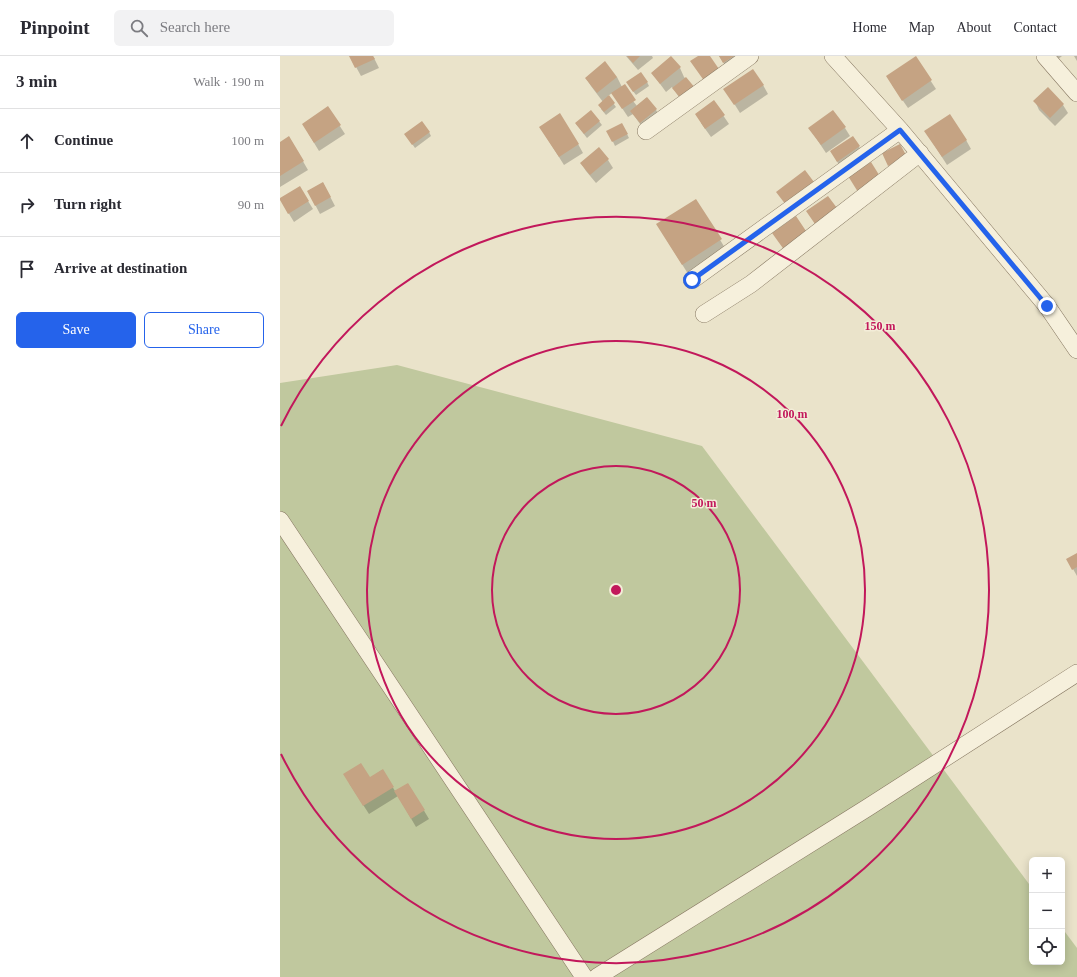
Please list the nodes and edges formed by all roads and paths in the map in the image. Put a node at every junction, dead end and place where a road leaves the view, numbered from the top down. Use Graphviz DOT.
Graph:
graph roads {
  1 [pos="750,56"];
  2 [pos="833,56"];
  3 [pos="1045,56"];
  4 [pos="1077,93"];
  5 [pos="900,130"];
  6 [pos="646,131"];
  7 [pos="920,153"];
  8 [pos="692,280"];
  9 [pos="704,314"];
  10 [pos="1077,350"];
  11 [pos="280,520"];
  12 [pos="1077,673"];
  13 [pos="584,977"];
  14 [pos="597,977"];
  1 -- 6 [label="street"];
  2 -- 5 [label="street"];
  3 -- 4 [label="street"];
  5 -- 7 [label="street"];
  5 -- 8 [label="street"];
  7 -- 9 [label="street"];
  7 -- 10 [label="street"];
  11 -- 13 [label="street"];
  12 -- 14 [label="street"];
}
